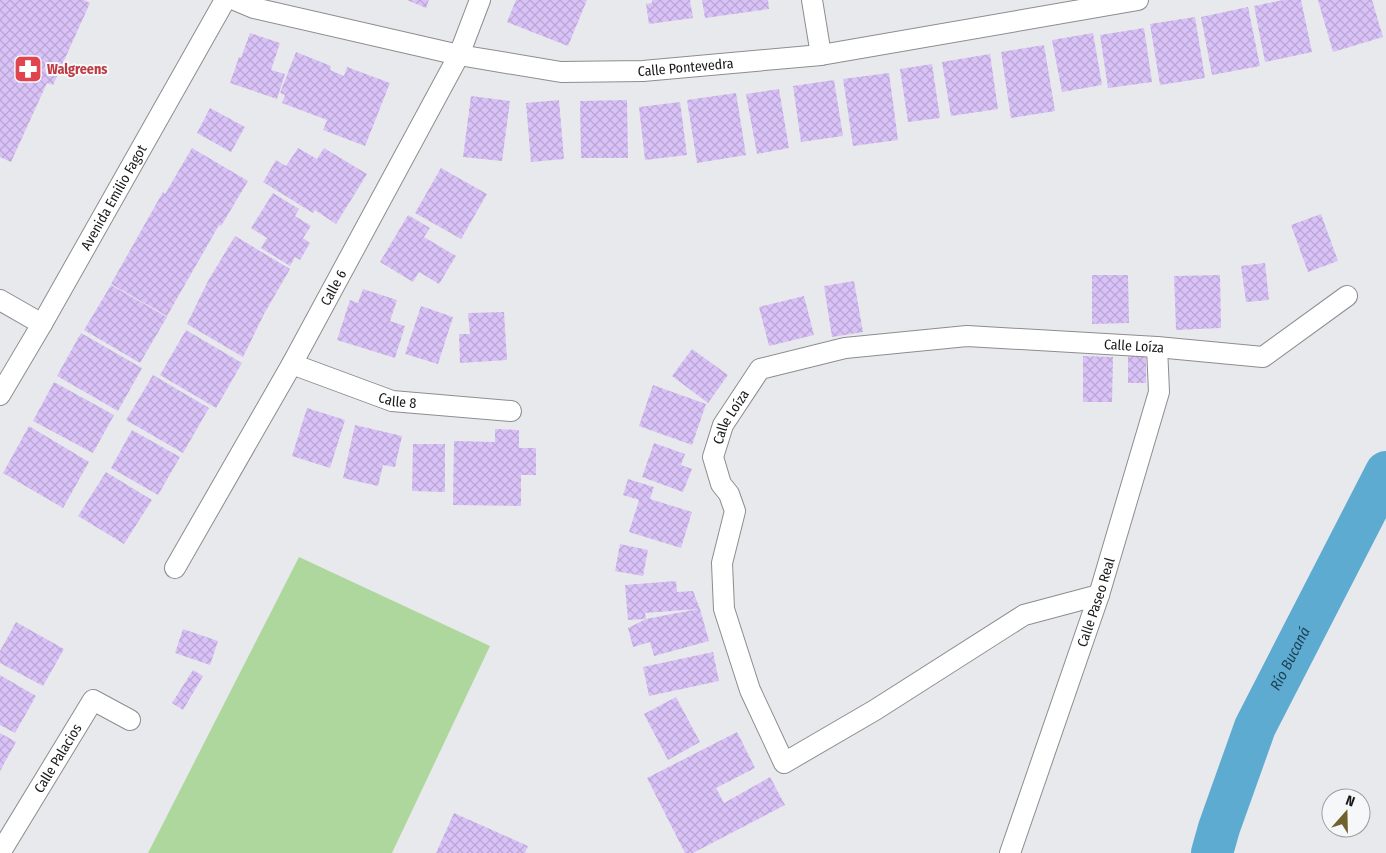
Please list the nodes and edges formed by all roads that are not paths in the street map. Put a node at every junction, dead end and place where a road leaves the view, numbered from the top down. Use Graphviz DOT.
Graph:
graph roads {
  1 [pos="225,0"];
  2 [pos="235,0"];
  3 [pos="480,0"];
  4 [pos="812,0"];
  5 [pos="1138,0"];
  6 [pos="1060,7"];
  7 [pos="458,55"];
  8 [pos="822,55"];
  9 [pos="1347,296"];
  10 [pos="0,300"];
  11 [pos="42,324"];
  12 [pos="1157,347"];
  13 [pos="292,364"];
  14 [pos="0,396"];
  15 [pos="511,411"];
  16 [pos="175,568"];
  17 [pos="1099,595"];
  18 [pos="130,720"];
  19 [pos="0,853"];
  20 [pos="1010,853"];
  1 -- 11 [label="street, Avenida Emilio Fagot"];
  2 -- 7 [label="street, Calle Pontevedra"];
  3 -- 7 [label="street, Calle 6"];
  4 -- 8 [label="street"];
  5 -- 6 [label="street, Calle Pontevedra"];
  6 -- 8 [label="street, Calle Pontevedra"];
  7 -- 8 [label="street, Calle Pontevedra"];
  7 -- 13 [label="street, Calle 6"];
  9 -- 12 [label="street, Calle Loíza"];
  10 -- 11 [label="street"];
  11 -- 14 [label="street, Avenida Emilio Fagot"];
  12 -- 17 [label="street, Calle Paseo Real"];
  12 -- 17 [label="street, Calle Loíza"];
  13 -- 15 [label="street, Calle 8"];
  13 -- 16 [label="street, Calle 6"];
  17 -- 20 [label="street, Calle Paseo Real"];
  18 -- 19 [label="street, Calle Palacios"];
}
